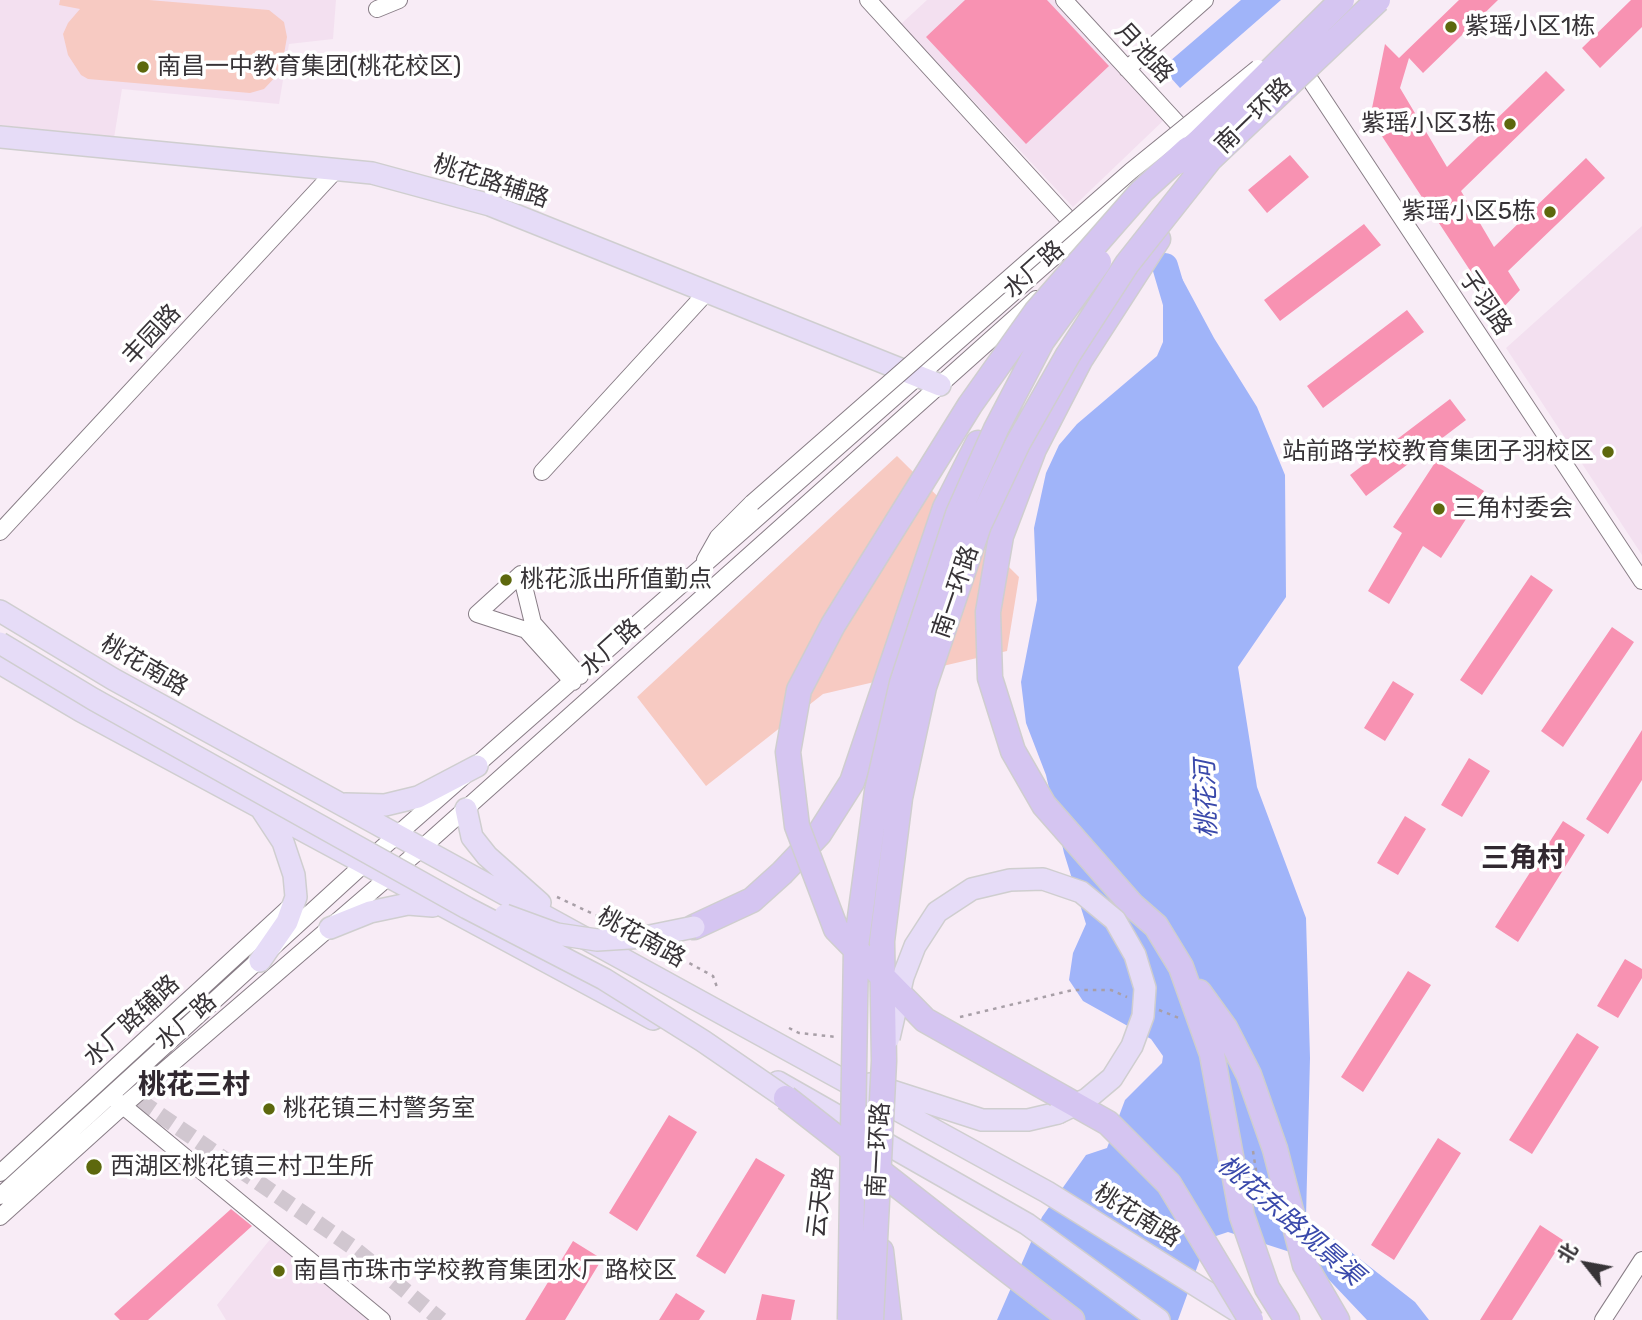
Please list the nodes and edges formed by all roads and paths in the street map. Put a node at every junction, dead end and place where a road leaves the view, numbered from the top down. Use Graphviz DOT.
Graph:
graph roads {
  1 [pos="399,0"];
  2 [pos="869,0"];
  3 [pos="1064,0"];
  4 [pos="1205,0"];
  5 [pos="1378,0"];
  6 [pos="1339,4"];
  7 [pos="377,9"];
  8 [pos="1290,50"];
  9 [pos="1301,66"];
  10 [pos="1128,69"];
  11 [pos="0,137"];
  12 [pos="1196,148"];
  13 [pos="337,169"];
  14 [pos="1072,223"];
  15 [pos="706,292"];
  16 [pos="1042,341"];
  17 [pos="919,377"];
  18 [pos="940,385"];
  19 [pos="542,472"];
  20 [pos="0,532"];
  21 [pos="698,573"];
  22 [pos="1642,581"];
  23 [pos="0,611"];
  24 [pos="0,634"];
  25 [pos="0,643"];
  26 [pos="0,663"];
  27 [pos="576,679"];
  28 [pos="477,766"];
  29 [pos="338,803"];
  30 [pos="261,808"];
  31 [pos="466,809"];
  32 [pos="397,836"];
  33 [pos="421,849"];
  34 [pos="364,864"];
  35 [pos="389,878"];
  36 [pos="552,895"];
  37 [pos="295,902"];
  38 [pos="444,908"];
  39 [pos="614,924"];
  40 [pos="694,927"];
  41 [pos="330,928"];
  42 [pos="567,928"];
  43 [pos="663,950"];
  44 [pos="260,961"];
  45 [pos="1181,967"];
  46 [pos="1073,990"];
  47 [pos="720,998"];
  48 [pos="959,1017"];
  49 [pos="788,1028"];
  50 [pos="844,1038"];
  51 [pos="884,1061"];
  52 [pos="833,1073"];
  53 [pos="862,1090"];
  54 [pos="786,1098"];
  55 [pos="121,1104"];
  56 [pos="887,1105"];
  57 [pos="857,1125"];
  58 [pos="882,1139"];
  59 [pos="0,1173"];
  60 [pos="0,1196"];
  61 [pos="876,1211"];
  62 [pos="0,1217"];
  63 [pos="0,1227"];
  64 [pos="1642,1260"];
  65 [pos="382,1320"];
  66 [pos="839,1320"];
  67 [pos="850,1320"];
  68 [pos="864,1320"];
  69 [pos="871,1320"];
  70 [pos="889,1320"];
  71 [pos="1072,1320"];
  72 [pos="1159,1320"];
  73 [pos="1251,1320"];
  74 [pos="1287,1320"];
  75 [pos="1337,1320"];
  76 [pos="1603,1320"];
  1 -- 7 [label="street"];
  2 -- 14 [label="street"];
  3 -- 10 [label="street, 月池路"];
  4 -- 10 [label="street"];
  5 -- 9 [label="street, 水厂路"];
  5 -- 12 [label="highway, 南一环路, bridge"];
  6 -- 8 [label="street, 水厂路"];
  6 -- 12 [label="highway, 南一环路, bridge"];
  6 -- 14 [label="street, bridge"];
  8 -- 9 [label="street, 子羽路"];
  8 -- 12 [label="street, 水厂路"];
  9 -- 18 [label="street, 水厂路"];
  9 -- 22 [label="street, 子羽路"];
  10 -- 12 [label="street, 月池路"];
  11 -- 13 [label="main road, 桃花路辅路"];
  12 -- 16 [label="highway, 南一环路, bridge"];
  12 -- 17 [label="street, 水厂路"];
  12 -- 45 [label="highway, bridge"];
  12 -- 51 [label="highway, 南一环路, bridge"];
  12 -- 73 [label="highway, bridge"];
  13 -- 15 [label="main road, 桃花路辅路"];
  13 -- 20 [label="street, 丰园路"];
  14 -- 21 [label="street, bridge"];
  15 -- 17 [label="main road, 桃花路辅路"];
  15 -- 19 [label="street"];
  16 -- 40 [label="highway, bridge"];
  16 -- 67 [label="highway, 南一环路, bridge"];
  17 -- 18 [label="main road, 桃花路辅路"];
  17 -- 21 [label="street, 水厂路"];
  18 -- 31 [label="street, 水厂路"];
  21 -- 27 [label="street, 水厂路"];
  23 -- 29 [label="main road, 桃花南路"];
  24 -- 40 [label="main road, bridge"];
  25 -- 54 [label="main road, bridge"];
  26 -- 30 [label="main road"];
  27 -- 27 [label="street"];
  27 -- 28 [label="street, 水厂路"];
  28 -- 29 [label="main road"];
  28 -- 32 [label="street, 水厂路"];
  29 -- 32 [label="main road, 桃花南路"];
  30 -- 34 [label="main road"];
  30 -- 37 [label="main road"];
  31 -- 33 [label="street, 水厂路"];
  31 -- 42 [label="main road"];
  32 -- 33 [label="main road, 桃花南路"];
  32 -- 34 [label="street, 水厂路"];
  33 -- 35 [label="street, 水厂路"];
  33 -- 42 [label="main road, 桃花南路"];
  34 -- 35 [label="main road"];
  34 -- 44 [label="street, 水厂路"];
  35 -- 38 [label="main road"];
  35 -- 41 [label="street, 水厂路"];
  36 -- 39 [label="path"];
  37 -- 44 [label="main road"];
  37 -- 59 [label="street, 水厂路辅路"];
  38 -- 41 [label="main road"];
  38 -- 57 [label="main road"];
  41 -- 55 [label="street, 水厂路"];
  42 -- 52 [label="main road, 桃花南路"];
  43 -- 47 [label="path"];
  44 -- 55 [label="street, 水厂路"];
  45 -- 74 [label="highway"];
  45 -- 75 [label="highway"];
  46 -- 48 [label="path"];
  49 -- 50 [label="path"];
  51 -- 52 [label="main road, bridge"];
  51 -- 61 [label="highway, 南一环路, bridge"];
  52 -- 53 [label="main road, 桃花南路"];
  53 -- 56 [label="main road, 桃花南路"];
  53 -- 57 [label="main road, 云天路"];
  54 -- 71 [label="highway, bridge"];
  55 -- 60 [label="street, 水厂路"];
  55 -- 62 [label="street, 水厂路"];
  55 -- 63 [label="street"];
  55 -- 65 [label="street"];
  56 -- 58 [label="main road"];
  56 -- 73 [label="main road, 桃花南路"];
  57 -- 58 [label="main road"];
  57 -- 66 [label="main road, 云天路"];
  58 -- 68 [label="main road"];
  58 -- 72 [label="main road"];
  61 -- 69 [label="highway, 南一环路, bridge"];
  61 -- 70 [label="highway, bridge"];
  64 -- 76 [label="street"];
}
